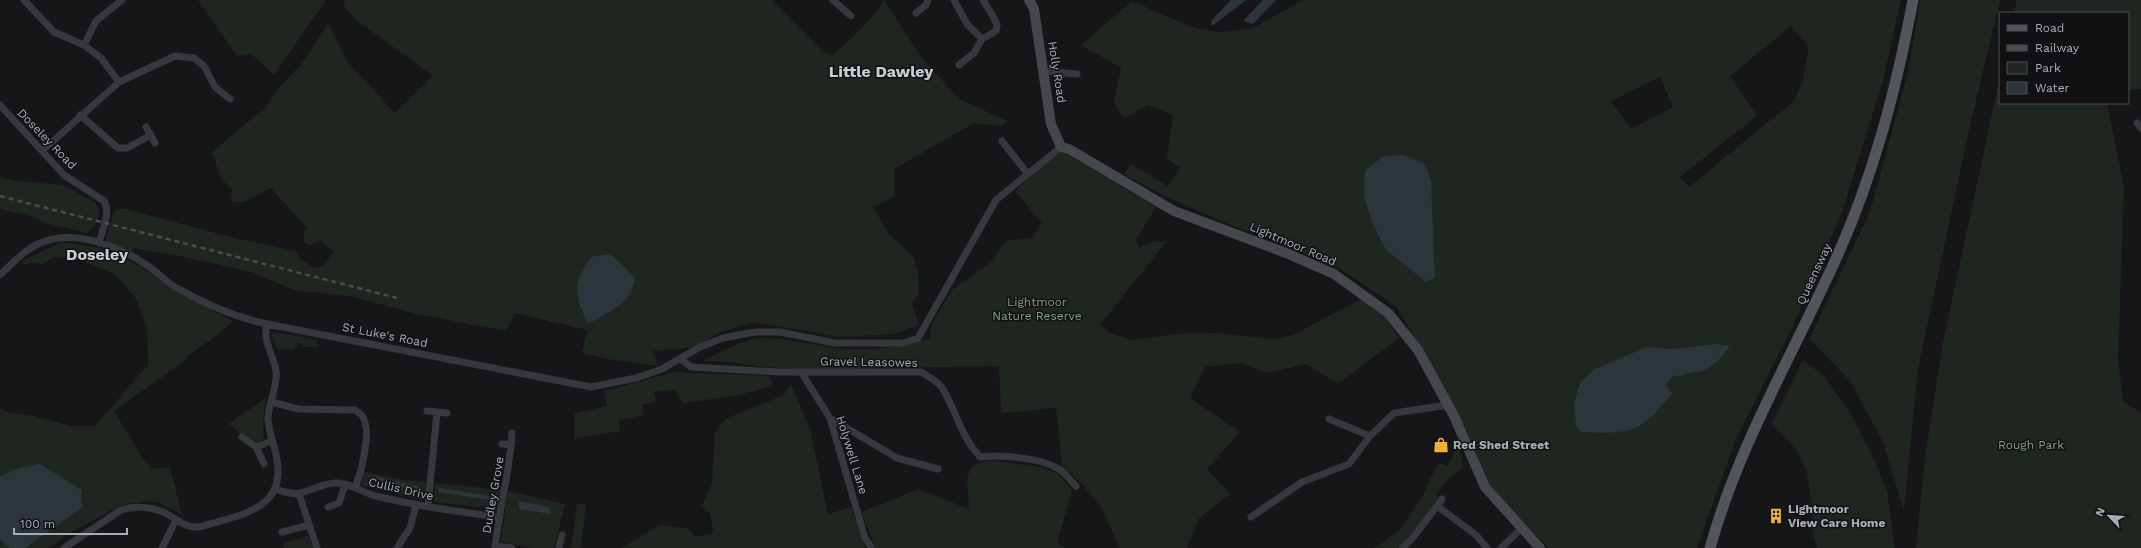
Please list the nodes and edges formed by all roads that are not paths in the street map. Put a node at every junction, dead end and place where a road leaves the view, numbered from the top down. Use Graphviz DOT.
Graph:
graph roads {
  1 [pos="24,0"];
  2 [pos="122,0"];
  3 [pos="833,0"];
  4 [pos="928,0"];
  5 [pos="954,0"];
  6 [pos="983,0"];
  7 [pos="1029,0"];
  8 [pos="1913,0"];
  9 [pos="916,13"];
  10 [pos="851,16"];
  11 [pos="982,39"];
  12 [pos="84,45"];
  13 [pos="959,65"];
  14 [pos="1043,72"];
  15 [pos="1077,74"];
  16 [pos="118,82"];
  17 [pos="230,99"];
  18 [pos="0,105"];
  19 [pos="80,115"];
  20 [pos="146,126"];
  21 [pos="151,135"];
  22 [pos="1002,141"];
  23 [pos="155,143"];
  24 [pos="1061,147"];
  25 [pos="42,151"];
  26 [pos="1027,173"];
  27 [pos="99,243"];
  28 [pos="0,275"];
  29 [pos="267,324"];
  30 [pos="682,360"];
  31 [pos="802,372"];
  32 [pos="272,402"];
  33 [pos="1448,405"];
  34 [pos="427,412"];
  35 [pos="437,412"];
  36 [pos="447,413"];
  37 [pos="830,418"];
  38 [pos="1329,419"];
  39 [pos="512,433"];
  40 [pos="1370,436"];
  41 [pos="242,437"];
  42 [pos="272,441"];
  43 [pos="502,444"];
  44 [pos="511,445"];
  45 [pos="256,447"];
  46 [pos="264,464"];
  47 [pos="938,469"];
  48 [pos="345,485"];
  49 [pos="1076,486"];
  50 [pos="355,488"];
  51 [pos="276,489"];
  52 [pos="299,494"];
  53 [pos="1442,499"];
  54 [pos="416,505"];
  55 [pos="428,506"];
  56 [pos="1437,506"];
  57 [pos="328,507"];
  58 [pos="500,517"];
  59 [pos="1251,517"];
  60 [pos="176,520"];
  61 [pos="309,525"];
  62 [pos="1522,528"];
  63 [pos="282,532"];
  64 [pos="562,535"];
  65 [pos="495,547"];
  66 [pos="64,548"];
  67 [pos="162,548"];
  68 [pos="317,548"];
  69 [pos="397,548"];
  70 [pos="512,548"];
  71 [pos="559,548"];
  72 [pos="872,548"];
  73 [pos="1402,548"];
  74 [pos="1487,548"];
  75 [pos="1500,548"];
  76 [pos="1540,548"];
  77 [pos="1710,548"];
  1 -- 12 [label="street"];
  2 -- 12 [label="street"];
  3 -- 10 [label="street"];
  4 -- 9 [label="street"];
  5 -- 11 [label="street"];
  6 -- 11 [label="street"];
  7 -- 14 [label="street, Holly Road"];
  8 -- 77 [label="main road, Queensway"];
  11 -- 13 [label="street"];
  12 -- 16 [label="street"];
  14 -- 15 [label="street"];
  14 -- 24 [label="street, Holly Road"];
  16 -- 17 [label="street"];
  16 -- 19 [label="street"];
  18 -- 25 [label="street, Doseley Road"];
  19 -- 21 [label="street"];
  19 -- 25 [label="street"];
  20 -- 21 [label="street"];
  21 -- 23 [label="street"];
  22 -- 26 [label="street"];
  24 -- 26 [label="street, St Luke's Road"];
  24 -- 33 [label="street, Lightmoor Road"];
  25 -- 27 [label="street, Doseley Road"];
  26 -- 30 [label="street, St Luke's Road"];
  27 -- 28 [label="street, St Luke's Road"];
  27 -- 29 [label="street, St Luke's Road"];
  29 -- 30 [label="street, St Luke's Road"];
  29 -- 32 [label="street"];
  30 -- 31 [label="street, Gravel Leasowes"];
  31 -- 37 [label="street, Holywell Lane"];
  31 -- 49 [label="street, Gravel Leasowes"];
  32 -- 42 [label="street"];
  32 -- 50 [label="street"];
  33 -- 40 [label="street"];
  33 -- 62 [label="street, Lightmoor Road"];
  34 -- 35 [label="street"];
  35 -- 36 [label="street"];
  35 -- 55 [label="street"];
  37 -- 47 [label="street"];
  37 -- 72 [label="street, Holywell Lane"];
  38 -- 40 [label="street"];
  39 -- 44 [label="street, Dudley Grove"];
  40 -- 59 [label="street"];
  41 -- 45 [label="street"];
  42 -- 45 [label="street"];
  42 -- 51 [label="street"];
  43 -- 44 [label="street, Dudley Grove"];
  44 -- 58 [label="street, Dudley Grove"];
  45 -- 46 [label="street"];
  48 -- 50 [label="street, Cullis Drive"];
  48 -- 52 [label="street, Cullis Drive"];
  48 -- 57 [label="street"];
  50 -- 54 [label="street, Cullis Drive"];
  51 -- 52 [label="street, Cullis Drive"];
  51 -- 60 [label="street"];
  52 -- 61 [label="street"];
  53 -- 56 [label="street"];
  54 -- 55 [label="street, Cullis Drive"];
  54 -- 69 [label="street"];
  55 -- 58 [label="street, Cullis Drive"];
  56 -- 73 [label="street"];
  56 -- 74 [label="street"];
  58 -- 65 [label="street, Dudley Grove"];
  60 -- 66 [label="street"];
  60 -- 67 [label="street"];
  61 -- 63 [label="street"];
  61 -- 68 [label="street"];
  62 -- 75 [label="street"];
  62 -- 76 [label="street, Lightmoor Road"];
  64 -- 71 [label="street"];
  65 -- 70 [label="street"];
}
